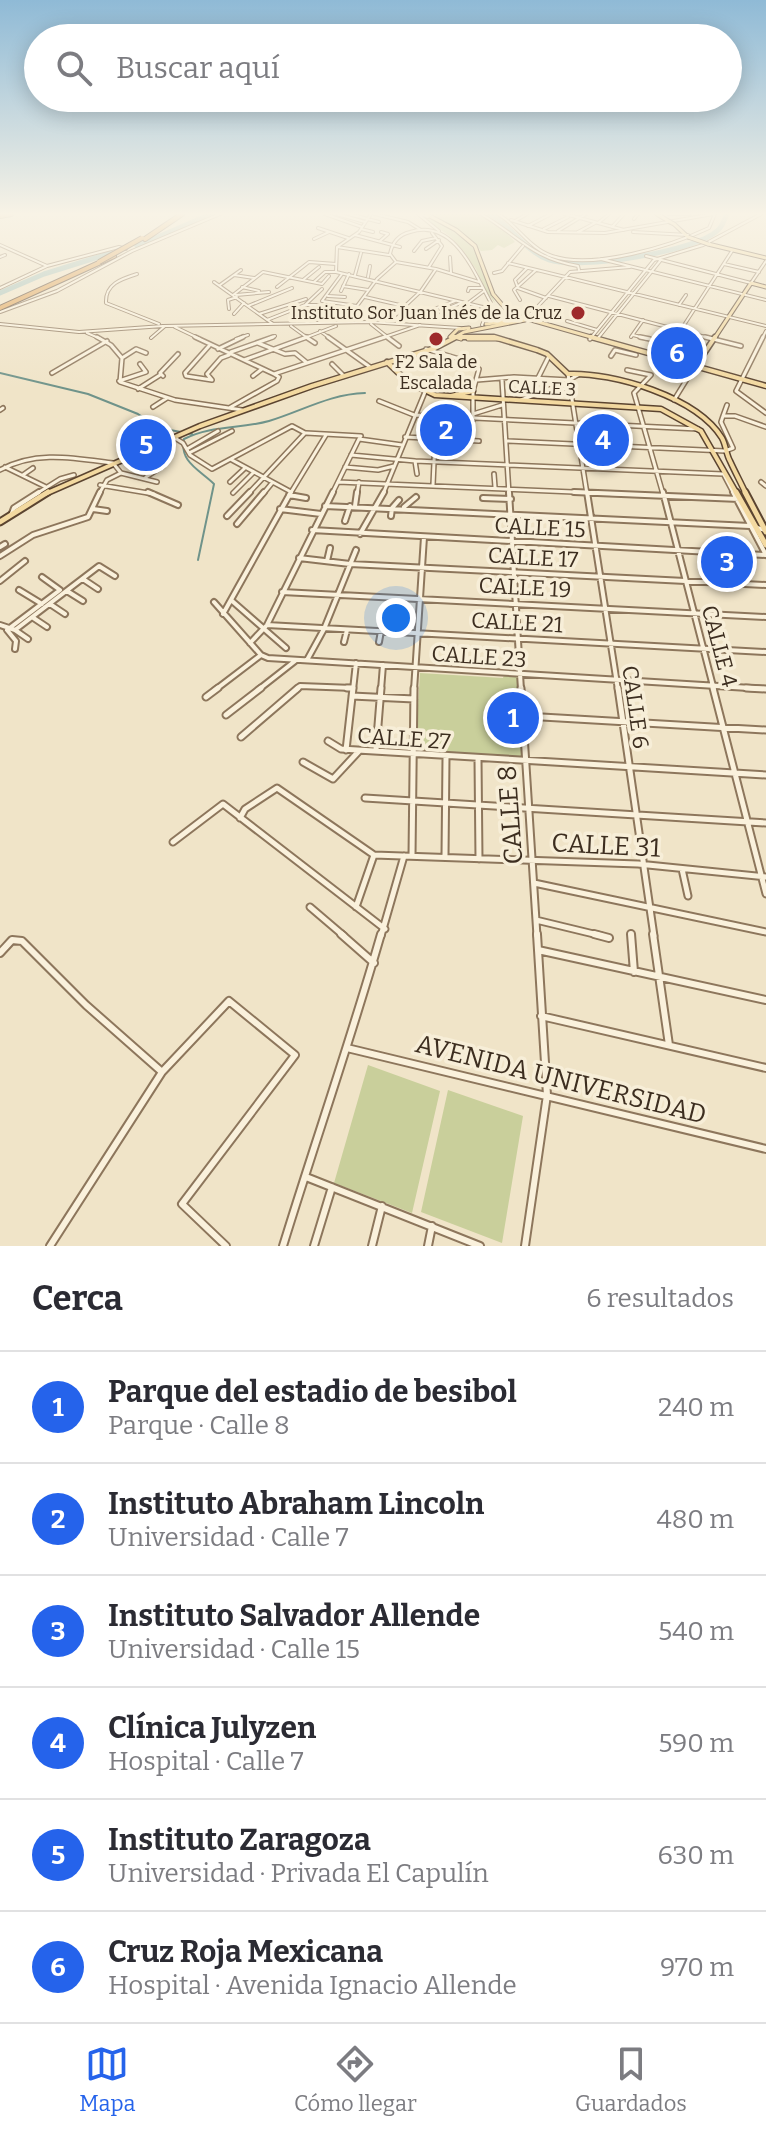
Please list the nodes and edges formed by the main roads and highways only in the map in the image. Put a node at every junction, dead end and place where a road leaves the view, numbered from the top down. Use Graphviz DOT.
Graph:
graph roads {
  1 [pos="78,272"];
  2 [pos="79,272"];
  3 [pos="487,272"];
  4 [pos="766,287"];
  5 [pos="0,309"];
  6 [pos="502,309"];
  7 [pos="510,314"];
  8 [pos="525,320"];
  9 [pos="508,321"];
  10 [pos="498,324"];
  11 [pos="463,329"];
  12 [pos="453,334"];
  13 [pos="427,349"];
  14 [pos="387,362"];
  15 [pos="695,367"];
  16 [pos="766,386"];
  17 [pos="473,391"];
  18 [pos="446,397"];
  19 [pos="744,505"];
  20 [pos="752,506"];
  21 [pos="0,522"];
  22 [pos="766,531"];
  23 [pos="766,545"];
  1 -- 5 [label="highway, bridge"];
  2 -- 5 [label="highway, bridge"];
  3 -- 6 [label="main road"];
  4 -- 15 [label="main road"];
  6 -- 7 [label="main road"];
  6 -- 10 [label="main road"];
  7 -- 8 [label="main road"];
  7 -- 9 [label="main road"];
  8 -- 9 [label="main road"];
  8 -- 10 [label="main road"];
  8 -- 15 [label="main road"];
  9 -- 10 [label="main road"];
  10 -- 11 [label="main road"];
  10 -- 11 [label="main road"];
  11 -- 12 [label="main road"];
  12 -- 13 [label="main road"];
  12 -- 13 [label="main road"];
  12 -- 20 [label="main road"];
  13 -- 14 [label="main road"];
  14 -- 18 [label="main road, CALLE 3"];
  14 -- 21 [label="main road"];
  15 -- 16 [label="main road"];
  17 -- 18 [label="main road"];
  18 -- 19 [label="main road, CALLE 3"];
  19 -- 20 [label="main road"];
  19 -- 23 [label="main road"];
  20 -- 22 [label="main road"];
}
